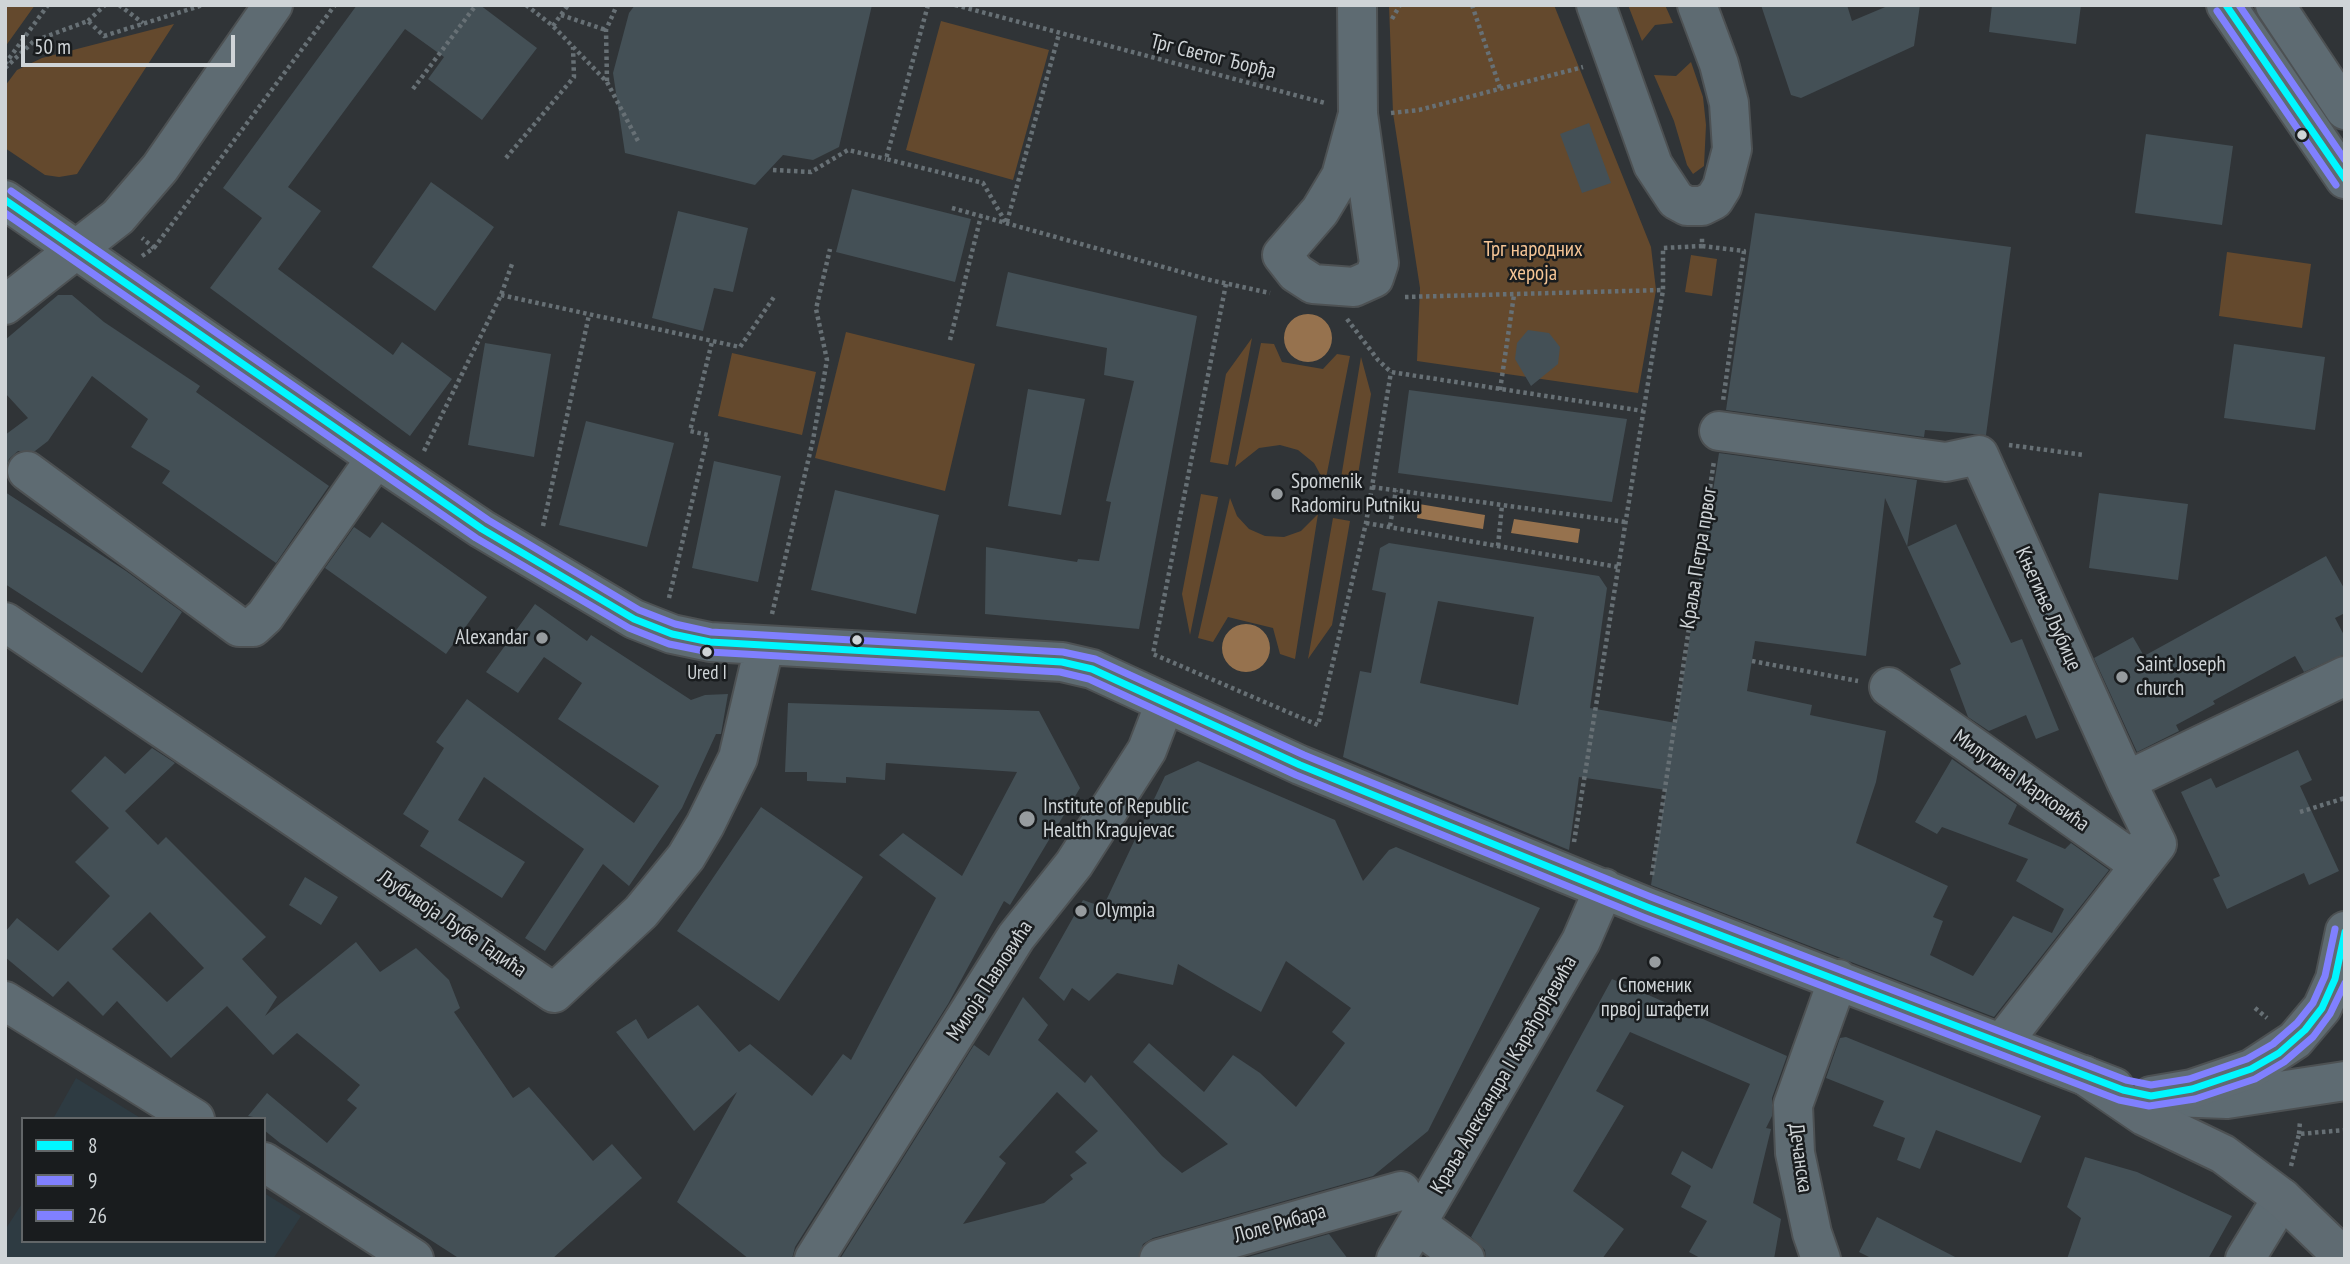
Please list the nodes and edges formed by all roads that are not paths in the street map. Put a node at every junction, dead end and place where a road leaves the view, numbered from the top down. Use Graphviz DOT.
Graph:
graph roads {
  1 [pos="273,5"];
  2 [pos="1356,5"];
  3 [pos="1597,5"];
  4 [pos="1697,5"];
  5 [pos="2226,5"];
  6 [pos="2274,5"];
  7 [pos="2345,110"];
  8 [pos="1358,114"];
  9 [pos="2345,179"];
  10 [pos="5,200"];
  11 [pos="78,250"];
  12 [pos="5,305"];
  13 [pos="1719,431"];
  14 [pos="376,458"];
  15 [pos="27,471"];
  16 [pos="5,622"];
  17 [pos="764,647"];
  18 [pos="2345,676"];
  19 [pos="1889,687"];
  20 [pos="1165,703"];
  21 [pos="2126,781"];
  22 [pos="2157,844"];
  23 [pos="1604,887"];
  24 [pos="2345,931"];
  25 [pos="1838,979"];
  26 [pos="5,1001"];
  27 [pos="2002,1043"];
  28 [pos="2084,1075"];
  29 [pos="2345,1082"];
  30 [pos="2151,1096"];
  31 [pos="192,1117"];
  32 [pos="266,1163"];
  33 [pos="2283,1198"];
  34 [pos="1409,1208"];
  35 [pos="414,1259"];
  36 [pos="814,1259"];
  37 [pos="1159,1259"];
  38 [pos="1396,1259"];
  39 [pos="1465,1259"];
  40 [pos="1821,1259"];
  41 [pos="2245,1259"];
  42 [pos="2341,1259"];
  1 -- 11 [label="street"];
  2 -- 8 [label="street"];
  3 -- 4 [label="street"];
  5 -- 9 [label="main road"];
  6 -- 7 [label="street"];
  10 -- 11 [label="street"];
  11 -- 12 [label="street"];
  11 -- 14 [label="street"];
  13 -- 21 [label="street, Књегиње Љубице"];
  14 -- 15 [label="street"];
  14 -- 17 [label="street"];
  16 -- 17 [label="street, Љубивоја Љубе Тадића"];
  17 -- 20 [label="street"];
  18 -- 21 [label="street"];
  19 -- 22 [label="street, Милутина Марковића"];
  20 -- 23 [label="street"];
  20 -- 36 [label="street, Милоја Павловића"];
  21 -- 22 [label="street"];
  22 -- 27 [label="street"];
  23 -- 25 [label="street"];
  23 -- 34 [label="street, Краља Александра I Карађорђевића"];
  24 -- 30 [label="main road"];
  25 -- 27 [label="street"];
  25 -- 40 [label="street, Дечанска"];
  26 -- 31 [label="street"];
  27 -- 28 [label="street"];
  28 -- 30 [label="street"];
  28 -- 33 [label="main road"];
  29 -- 30 [label="street"];
  32 -- 35 [label="street"];
  33 -- 41 [label="street"];
  33 -- 42 [label="main road"];
  34 -- 37 [label="street, Лоле Рибара"];
  34 -- 38 [label="street, Краља Александра I Карађорђевића"];
  34 -- 39 [label="street"];
}
